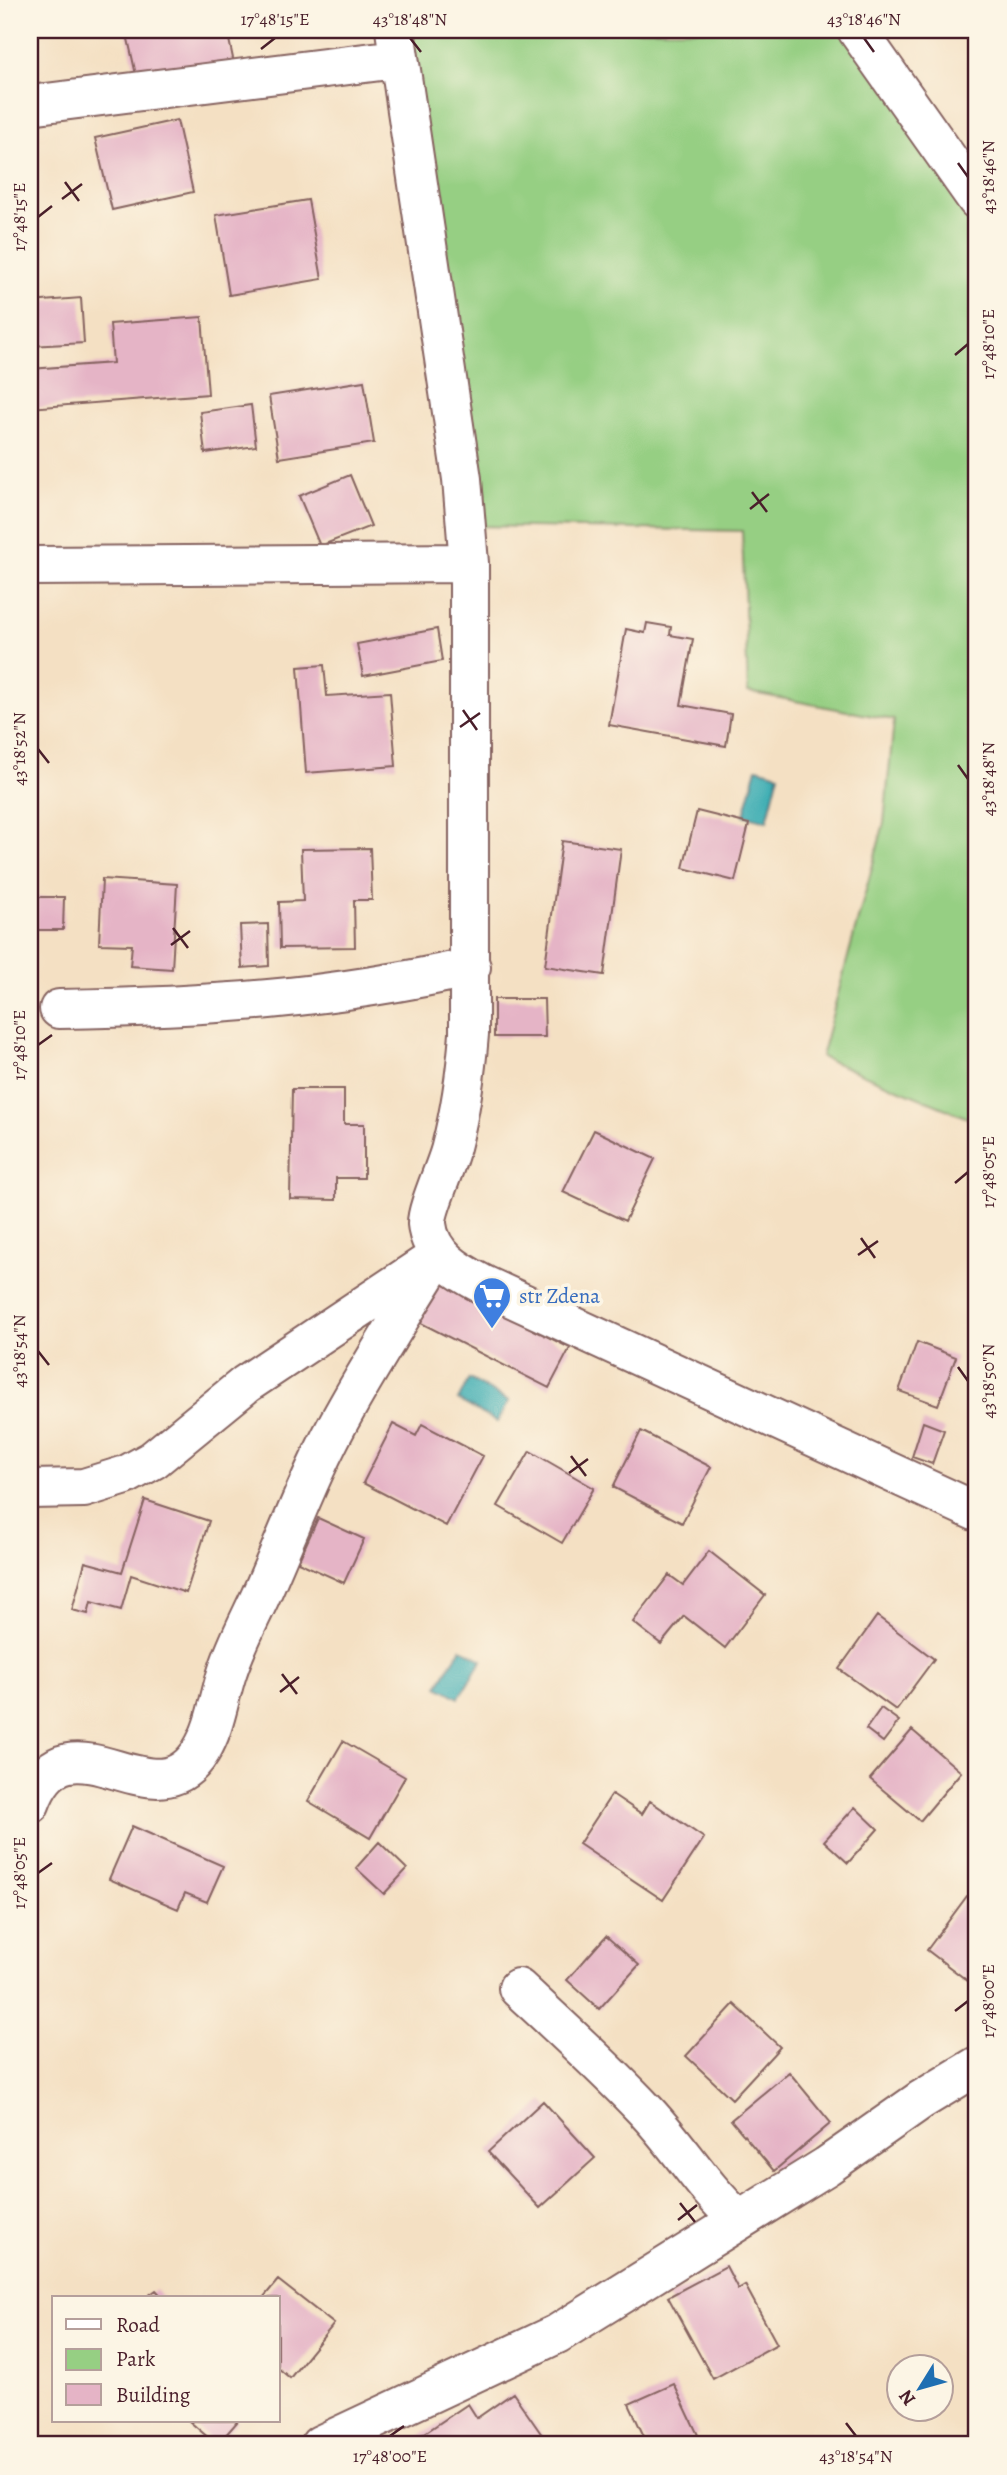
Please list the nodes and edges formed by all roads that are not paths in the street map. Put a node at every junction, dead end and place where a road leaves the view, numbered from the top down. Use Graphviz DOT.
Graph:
graph roads {
  1 [pos="857,30"];
  2 [pos="396,44"];
  3 [pos="30,105"];
  4 [pos="977,200"];
  5 [pos="469,563"];
  6 [pos="30,566"];
  7 [pos="471,967"];
  8 [pos="59,1010"];
  9 [pos="439,1255"];
  10 [pos="30,1489"];
  11 [pos="977,1512"];
  12 [pos="30,1804"];
  13 [pos="518,1988"];
  14 [pos="977,2066"];
  15 [pos="738,2218"];
  16 [pos="320,2445"];
  1 -- 4 [label="street"];
  2 -- 3 [label="street"];
  2 -- 5 [label="street"];
  5 -- 6 [label="street"];
  5 -- 7 [label="street"];
  7 -- 8 [label="street"];
  7 -- 9 [label="street"];
  9 -- 10 [label="street"];
  9 -- 11 [label="street"];
  9 -- 12 [label="street"];
  13 -- 15 [label="street"];
  14 -- 15 [label="street"];
  15 -- 16 [label="street"];
}
